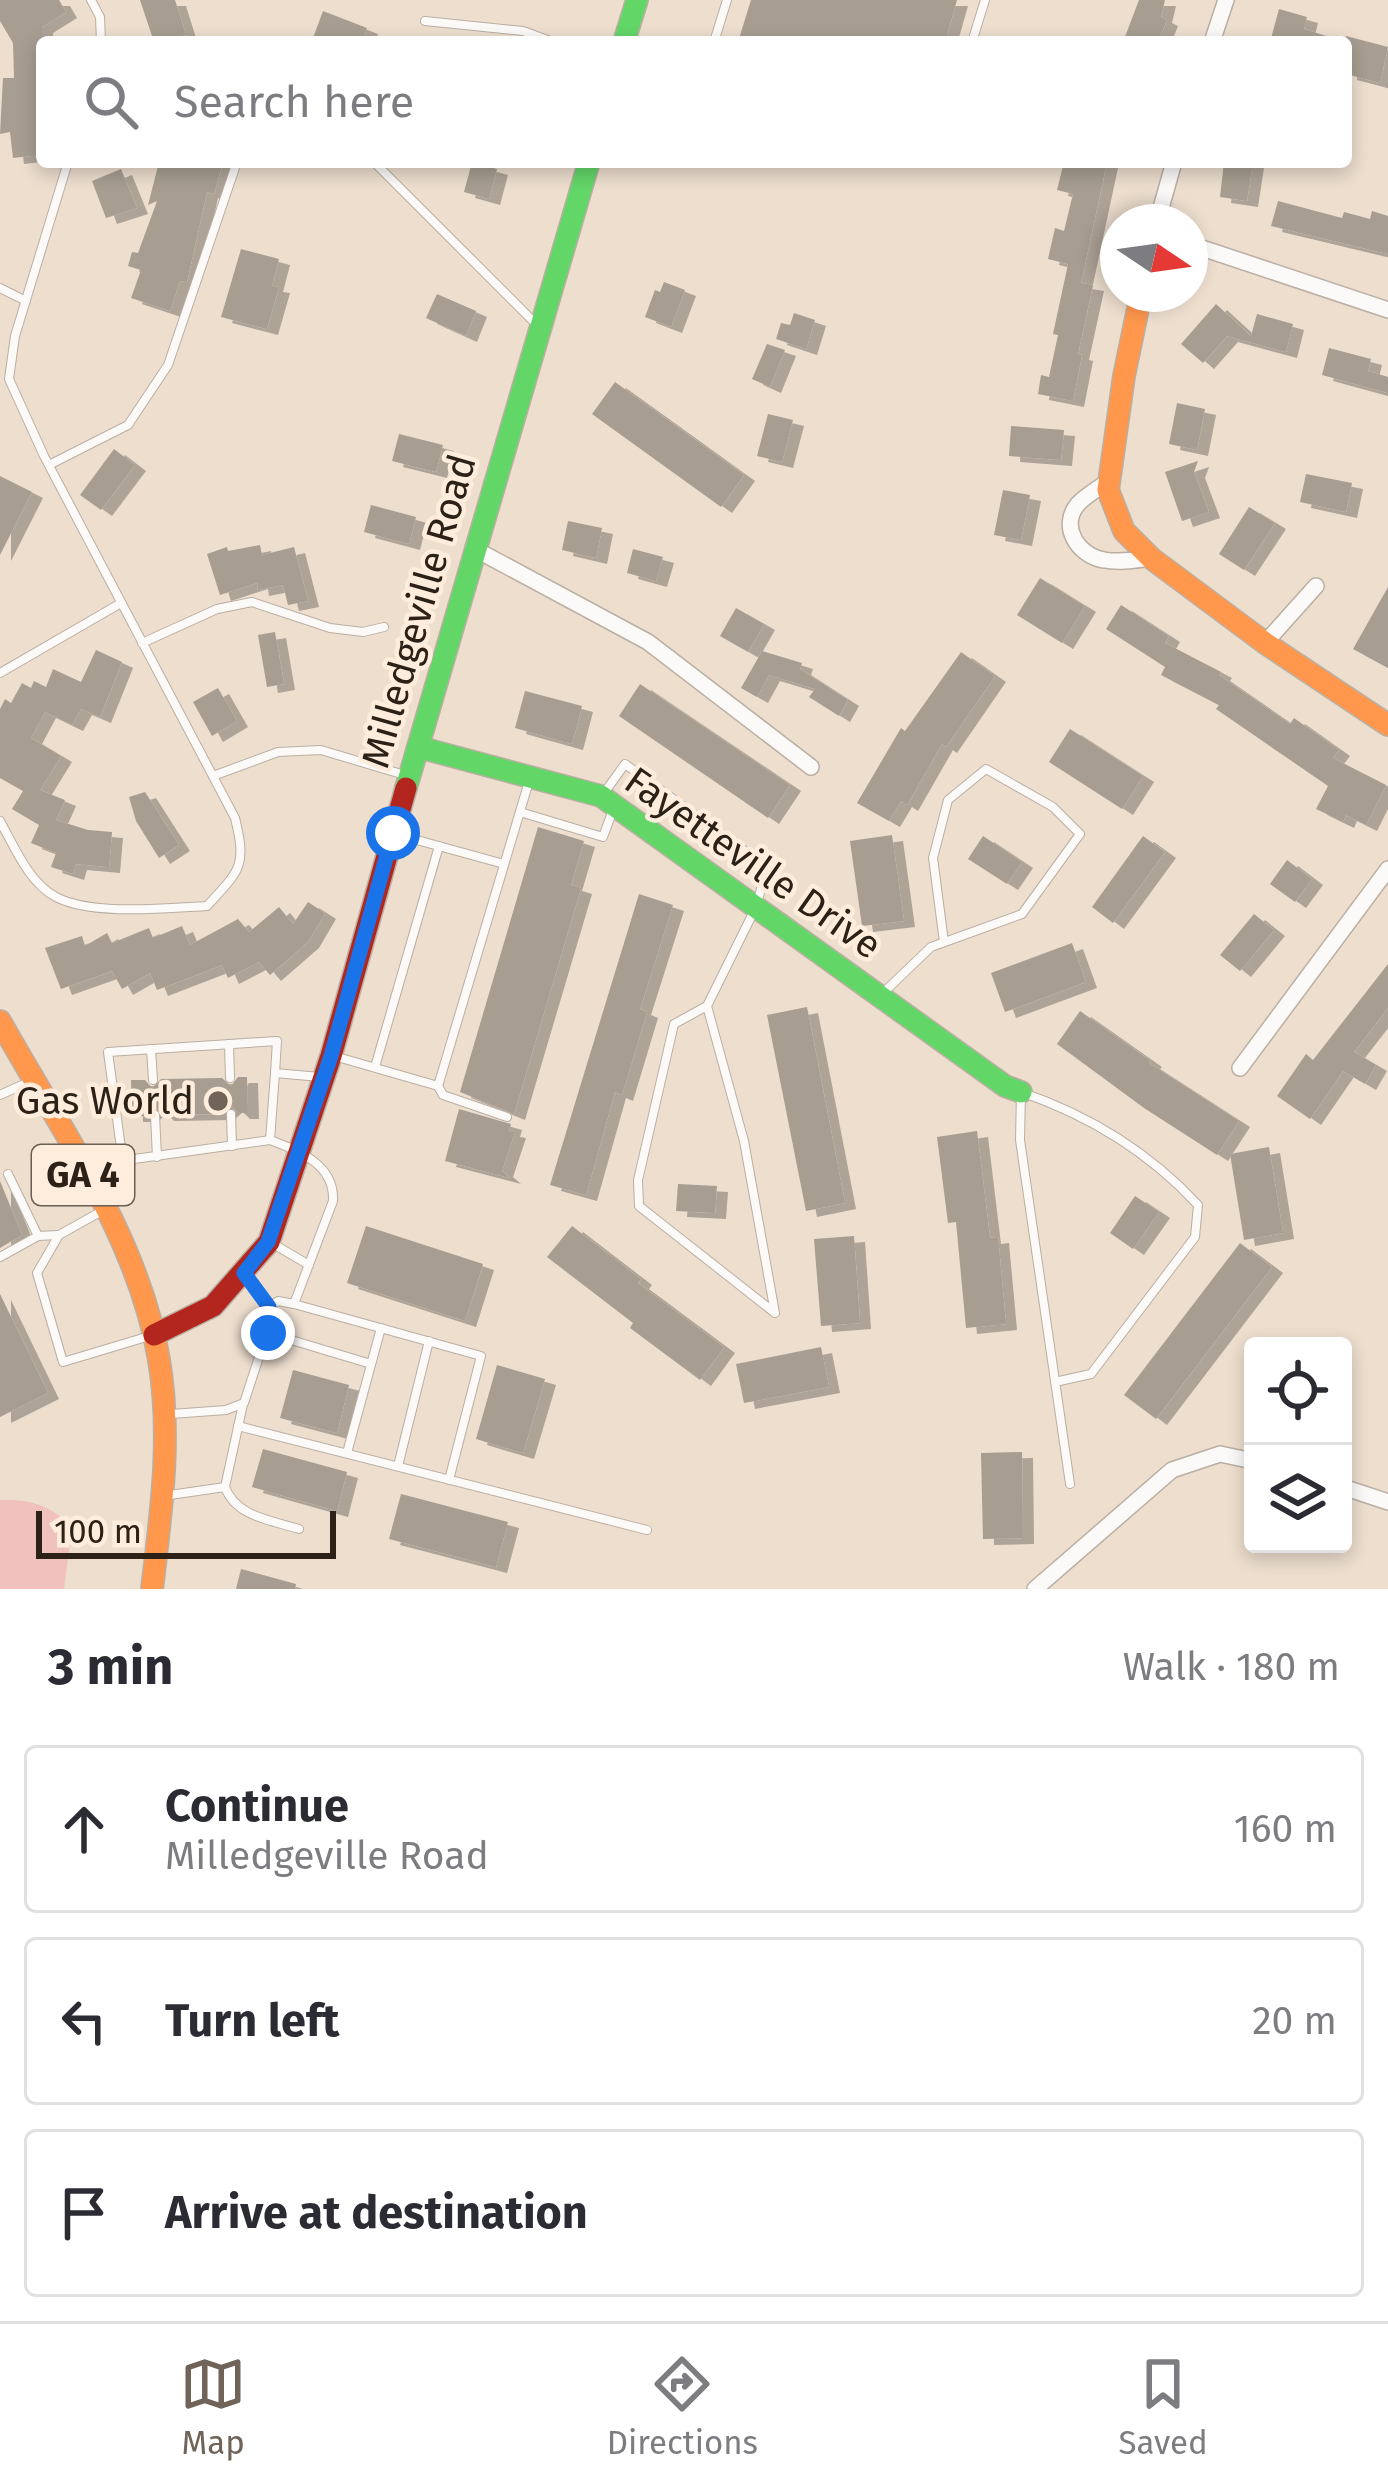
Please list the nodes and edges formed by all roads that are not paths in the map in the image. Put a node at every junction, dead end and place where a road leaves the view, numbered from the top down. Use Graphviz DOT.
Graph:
graph roads {
  1 [pos="91,0"];
  2 [pos="637,0"];
  3 [pos="727,0"];
  4 [pos="985,0"];
  5 [pos="1226,0"];
  6 [pos="425,21"];
  7 [pos="523,31"];
  8 [pos="100,36"];
  9 [pos="522,36"];
  10 [pos="537,36"];
  11 [pos="627,36"];
  12 [pos="716,36"];
  13 [pos="974,36"];
  14 [pos="1214,36"];
  15 [pos="66,168"];
  16 [pos="235,168"];
  17 [pos="380,168"];
  18 [pos="587,168"];
  19 [pos="1172,168"];
  20 [pos="1162,204"];
  21 [pos="1208,250"];
  22 [pos="0,288"];
  23 [pos="26,301"];
  24 [pos="1388,310"];
  25 [pos="1138,312"];
  26 [pos="539,327"];
  27 [pos="49,465"];
  28 [pos="1109,481"];
  29 [pos="473,548"];
  30 [pos="1151,558"];
  31 [pos="1316,586"];
  32 [pos="121,603"];
  33 [pos="384,627"];
  34 [pos="1265,643"];
  35 [pos="142,644"];
  36 [pos="0,673"];
  37 [pos="1388,725"];
  38 [pos="418,747"];
  39 [pos="811,767"];
  40 [pos="213,776"];
  41 [pos="410,776"];
  42 [pos="530,777"];
  43 [pos="608,801"];
  44 [pos="520,812"];
  45 [pos="0,821"];
  46 [pos="393,833"];
  47 [pos="439,846"];
  48 [pos="504,864"];
  49 [pos="1388,869"];
  50 [pos="756,908"];
  51 [pos="944,942"];
  52 [pos="880,996"];
  53 [pos="707,1006"];
  54 [pos="1,1026"];
  55 [pos="229,1044"];
  56 [pos="151,1049"];
  57 [pos="327,1067"];
  58 [pos="375,1067"];
  59 [pos="1240,1068"];
  60 [pos="275,1073"];
  61 [pos="230,1078"];
  62 [pos="153,1080"];
  63 [pos="32,1081"];
  64 [pos="438,1086"];
  65 [pos="1021,1092"];
  66 [pos="0,1095"];
  67 [pos="231,1114"];
  68 [pos="154,1115"];
  69 [pos="508,1117"];
  70 [pos="270,1140"];
  71 [pos="232,1146"];
  72 [pos="298,1150"];
  73 [pos="157,1157"];
  74 [pos="123,1163"];
  75 [pos="79,1166"];
  76 [pos="8,1174"];
  77 [pos="103,1210"];
  78 [pos="59,1235"];
  79 [pos="38,1236"];
  80 [pos="268,1242"];
  81 [pos="0,1257"];
  82 [pos="309,1264"];
  83 [pos="244,1273"];
  84 [pos="294,1304"];
  85 [pos="269,1307"];
  86 [pos="381,1328"];
  87 [pos="268,1333"];
  88 [pos="154,1335"];
  89 [pos="429,1341"];
  90 [pos="371,1364"];
  91 [pos="1055,1382"];
  92 [pos="244,1403"];
  93 [pos="163,1414"];
  94 [pos="238,1426"];
  95 [pos="347,1454"];
  96 [pos="1244,1459"];
  97 [pos="398,1466"];
  98 [pos="449,1480"];
  99 [pos="1070,1484"];
  100 [pos="225,1487"];
  101 [pos="1352,1490"];
  102 [pos="164,1496"];
  103 [pos="1388,1502"];
  104 [pos="299,1529"];
  105 [pos="647,1530"];
  106 [pos="152,1589"];
  107 [pos="1035,1589"];
  1 -- 8 [label="lane"];
  2 -- 11 [label="street"];
  3 -- 12 [label="lane"];
  4 -- 13 [label="lane"];
  5 -- 14 [label="street"];
  6 -- 7 [label="lane"];
  7 -- 9 [label="lane"];
  7 -- 10 [label="lane"];
  15 -- 23 [label="lane"];
  16 -- 27 [label="lane"];
  17 -- 26 [label="lane"];
  18 -- 26 [label="street, Milledgeville Road"];
  19 -- 20 [label="street"];
  21 -- 24 [label="street"];
  22 -- 23 [label="lane"];
  23 -- 27 [label="lane"];
  25 -- 28 [label="street"];
  26 -- 29 [label="street, Milledgeville Road"];
  27 -- 32 [label="lane"];
  28 -- 30 [label="street"];
  28 -- 30 [label="street"];
  29 -- 38 [label="street, Milledgeville Road"];
  29 -- 39 [label="street"];
  30 -- 34 [label="street"];
  31 -- 34 [label="street"];
  32 -- 35 [label="lane"];
  32 -- 36 [label="lane"];
  33 -- 35 [label="lane"];
  34 -- 37 [label="street"];
  35 -- 40 [label="lane"];
  38 -- 41 [label="street, Milledgeville Road"];
  38 -- 42 [label="street, Fayetteville Drive"];
  40 -- 41 [label="lane"];
  40 -- 45 [label="lane"];
  41 -- 46 [label="street, Milledgeville Road"];
  42 -- 43 [label="street, Fayetteville Drive"];
  42 -- 44 [label="lane"];
  43 -- 44 [label="lane"];
  43 -- 50 [label="street, Fayetteville Drive"];
  43 -- 50 [label="lane"];
  44 -- 48 [label="lane"];
  46 -- 47 [label="lane"];
  46 -- 57 [label="street, Milledgeville Road"];
  47 -- 48 [label="lane"];
  47 -- 58 [label="lane"];
  48 -- 64 [label="lane"];
  49 -- 59 [label="street"];
  50 -- 52 [label="street, Fayetteville Drive"];
  50 -- 53 [label="lane"];
  51 -- 51 [label="lane"];
  51 -- 52 [label="lane"];
  52 -- 65 [label="street, Fayetteville Drive"];
  53 -- 53 [label="lane"];
  54 -- 63 [label="street, GA 4"];
  55 -- 56 [label="lane"];
  55 -- 60 [label="lane"];
  55 -- 61 [label="lane"];
  56 -- 62 [label="lane"];
  56 -- 74 [label="lane"];
  57 -- 58 [label="lane"];
  57 -- 60 [label="lane"];
  57 -- 72 [label="street, Milledgeville Road"];
  58 -- 64 [label="lane"];
  60 -- 70 [label="lane"];
  63 -- 66 [label="lane"];
  63 -- 75 [label="street, GA 4"];
  64 -- 69 [label="lane"];
  65 -- 91 [label="lane"];
  65 -- 91 [label="lane"];
  67 -- 71 [label="lane"];
  68 -- 73 [label="lane"];
  70 -- 71 [label="lane"];
  70 -- 72 [label="lane"];
  71 -- 73 [label="lane"];
  72 -- 80 [label="street, Milledgeville Road"];
  72 -- 82 [label="lane"];
  73 -- 74 [label="lane"];
  74 -- 75 [label="lane"];
  75 -- 77 [label="street, GA 4"];
  76 -- 79 [label="lane"];
  77 -- 78 [label="lane"];
  77 -- 88 [label="street, GA 4"];
  78 -- 79 [label="lane"];
  78 -- 88 [label="lane"];
  79 -- 81 [label="lane"];
  80 -- 82 [label="lane"];
  80 -- 83 [label="street, Milledgeville Road"];
  82 -- 84 [label="lane"];
  83 -- 85 [label="lane"];
  83 -- 88 [label="street, Milledgeville Road"];
  84 -- 85 [label="lane"];
  84 -- 86 [label="lane"];
  85 -- 87 [label="lane"];
  86 -- 89 [label="lane"];
  86 -- 90 [label="lane"];
  87 -- 90 [label="lane"];
  87 -- 92 [label="lane"];
  88 -- 93 [label="street, GA 4"];
  89 -- 97 [label="lane"];
  89 -- 98 [label="lane"];
  90 -- 95 [label="lane"];
  91 -- 99 [label="lane"];
  92 -- 93 [label="lane"];
  92 -- 94 [label="lane"];
  93 -- 102 [label="street, GA 4"];
  94 -- 95 [label="lane"];
  94 -- 100 [label="lane"];
  95 -- 97 [label="lane"];
  96 -- 107 [label="street"];
  97 -- 98 [label="lane"];
  98 -- 105 [label="lane"];
  100 -- 102 [label="lane"];
  100 -- 104 [label="lane"];
  101 -- 103 [label="street"];
  102 -- 106 [label="street, GA 4"];
}
